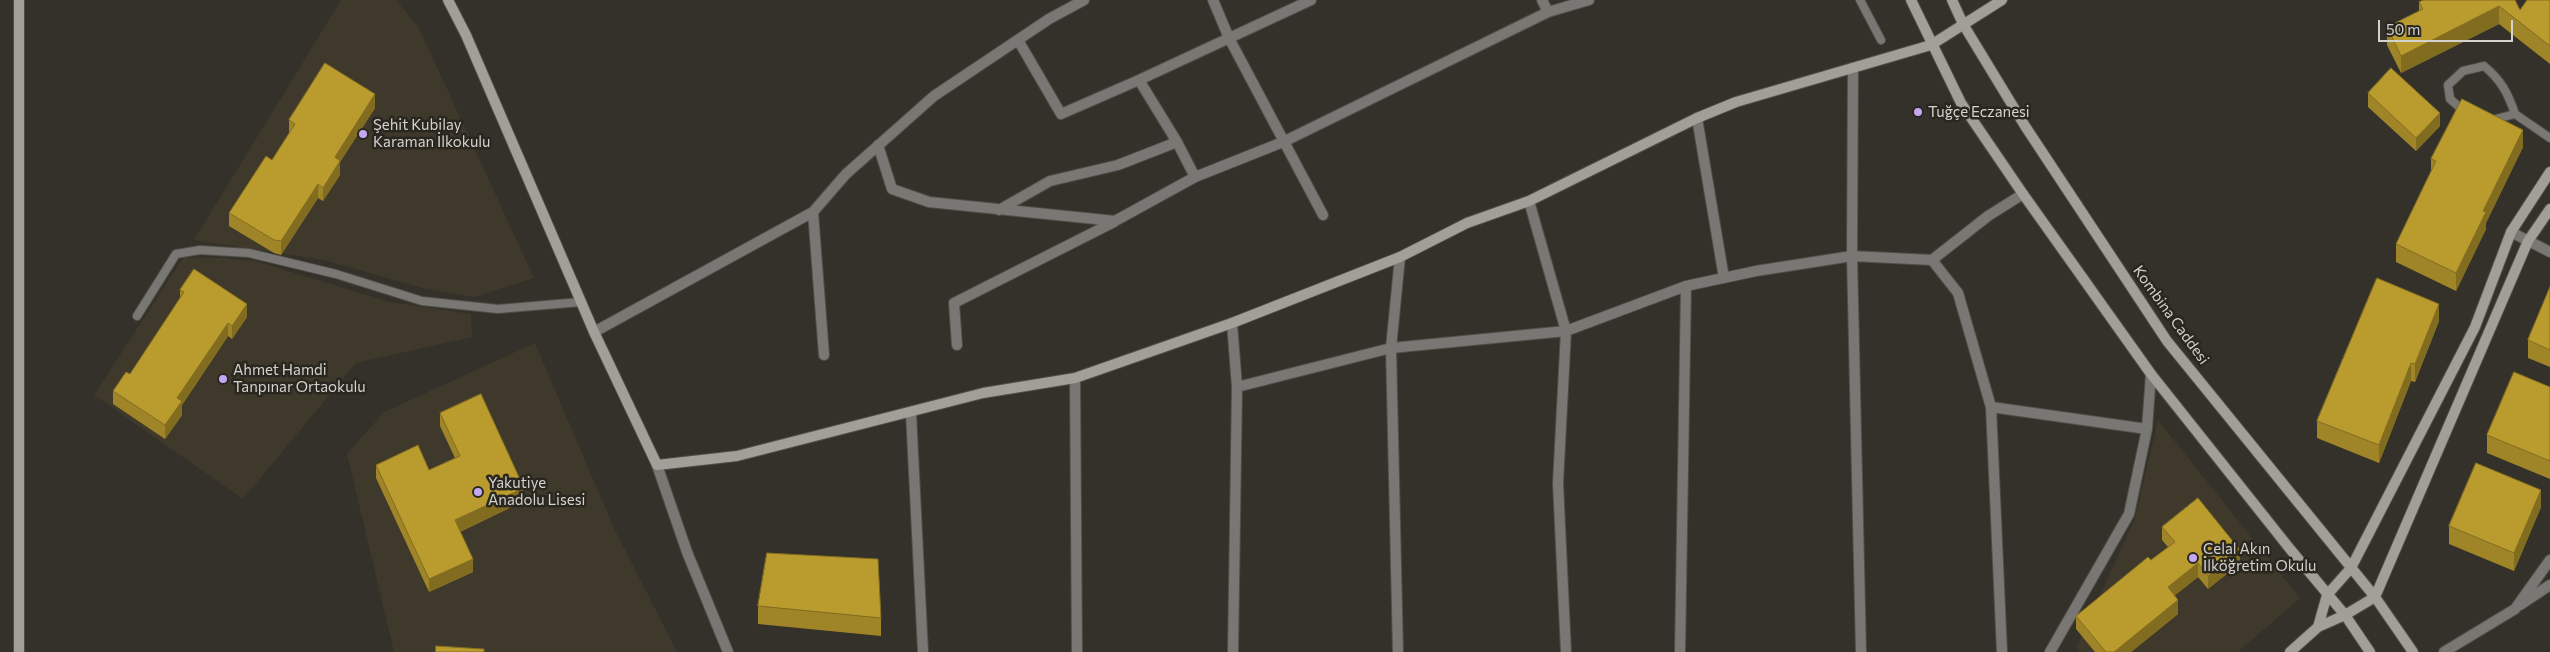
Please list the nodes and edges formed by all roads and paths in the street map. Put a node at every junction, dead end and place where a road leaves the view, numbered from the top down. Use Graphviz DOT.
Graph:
graph roads {
  1 [pos="19,0"];
  2 [pos="448,0"];
  3 [pos="1084,0"];
  4 [pos="1213,0"];
  5 [pos="1311,0"];
  6 [pos="1542,0"];
  7 [pos="1589,0"];
  8 [pos="1860,0"];
  9 [pos="1911,0"];
  10 [pos="1952,0"];
  11 [pos="2002,0"];
  12 [pos="1548,12"];
  13 [pos="1963,24"];
  14 [pos="1229,38"];
  15 [pos="1018,40"];
  16 [pos="1881,40"];
  17 [pos="1931,45"];
  18 [pos="1853,68"];
  19 [pos="1139,80"];
  20 [pos="2470,114"];
  21 [pos="2514,114"];
  22 [pos="1697,118"];
  23 [pos="2479,118"];
  24 [pos="2550,138"];
  25 [pos="1178,142"];
  26 [pos="1283,142"];
  27 [pos="878,145"];
  28 [pos="2550,172"];
  29 [pos="1195,177"];
  30 [pos="2023,194"];
  31 [pos="1530,201"];
  32 [pos="2550,209"];
  33 [pos="999,210"];
  34 [pos="813,212"];
  35 [pos="1323,215"];
  36 [pos="1115,221"];
  37 [pos="2512,232"];
  38 [pos="2528,240"];
  39 [pos="2550,252"];
  40 [pos="1852,256"];
  41 [pos="1400,257"];
  42 [pos="1932,260"];
  43 [pos="1724,278"];
  44 [pos="1686,286"];
  45 [pos="582,302"];
  46 [pos="137,316"];
  47 [pos="1232,323"];
  48 [pos="1566,331"];
  49 [pos="594,332"];
  50 [pos="957,345"];
  51 [pos="1391,348"];
  52 [pos="824,355"];
  53 [pos="2151,374"];
  54 [pos="1075,378"];
  55 [pos="1237,386"];
  56 [pos="1991,407"];
  57 [pos="911,413"];
  58 [pos="2147,429"];
  59 [pos="657,465"];
  60 [pos="2550,560"];
  61 [pos="2351,568"];
  62 [pos="2550,585"];
  63 [pos="2327,595"];
  64 [pos="2375,597"];
  65 [pos="2515,609"];
  66 [pos="2345,615"];
  67 [pos="2318,628"];
  68 [pos="2053,648"];
  69 [pos="20,652"];
  70 [pos="728,652"];
  71 [pos="923,652"];
  72 [pos="1077,652"];
  73 [pos="1233,652"];
  74 [pos="1398,652"];
  75 [pos="1566,652"];
  76 [pos="1680,652"];
  77 [pos="1861,652"];
  78 [pos="2002,652"];
  79 [pos="2062,652"];
  80 [pos="2290,652"];
  81 [pos="2370,652"];
  82 [pos="2413,652"];
  83 [pos="2444,652"];
  1 -- 69 [label="street"];
  2 -- 45 [label="street"];
  3 -- 15 [label="street"];
  4 -- 14 [label="street"];
  5 -- 14 [label="street"];
  6 -- 12 [label="street"];
  7 -- 12 [label="street"];
  8 -- 16 [label="lane"];
  9 -- 17 [label="street"];
  10 -- 13 [label="street, Kombina Caddesi"];
  11 -- 13 [label="street"];
  12 -- 26 [label="street"];
  13 -- 17 [label="street"];
  13 -- 61 [label="street, Kombina Caddesi"];
  14 -- 19 [label="street"];
  14 -- 26 [label="street"];
  15 -- 19 [label="street"];
  15 -- 27 [label="street"];
  17 -- 18 [label="street"];
  17 -- 30 [label="street"];
  18 -- 22 [label="street"];
  18 -- 40 [label="street"];
  19 -- 25 [label="street"];
  20 -- 21 [label="lane"];
  21 -- 23 [label="lane"];
  21 -- 24 [label="lane"];
  22 -- 31 [label="street"];
  22 -- 43 [label="street"];
  25 -- 29 [label="street"];
  25 -- 33 [label="street"];
  26 -- 29 [label="street"];
  26 -- 35 [label="street"];
  27 -- 33 [label="street"];
  27 -- 34 [label="street"];
  28 -- 37 [label="street"];
  29 -- 36 [label="street"];
  30 -- 42 [label="street"];
  30 -- 53 [label="street"];
  31 -- 41 [label="street"];
  31 -- 48 [label="street"];
  32 -- 38 [label="street"];
  33 -- 36 [label="street"];
  34 -- 49 [label="street"];
  34 -- 52 [label="street"];
  36 -- 50 [label="street"];
  37 -- 38 [label="street"];
  37 -- 61 [label="street"];
  38 -- 39 [label="street"];
  38 -- 64 [label="street"];
  40 -- 42 [label="street"];
  40 -- 43 [label="street"];
  40 -- 77 [label="street"];
  41 -- 47 [label="street"];
  41 -- 51 [label="street"];
  42 -- 56 [label="street"];
  43 -- 44 [label="street"];
  44 -- 48 [label="street"];
  44 -- 76 [label="street"];
  45 -- 46 [label="lane"];
  45 -- 49 [label="street"];
  47 -- 54 [label="street"];
  47 -- 55 [label="street"];
  48 -- 51 [label="street"];
  48 -- 75 [label="street"];
  49 -- 59 [label="street"];
  51 -- 55 [label="street"];
  51 -- 74 [label="street"];
  53 -- 58 [label="street"];
  53 -- 63 [label="street"];
  54 -- 57 [label="street"];
  54 -- 72 [label="street"];
  55 -- 73 [label="street"];
  56 -- 58 [label="street"];
  56 -- 78 [label="street"];
  57 -- 59 [label="street"];
  57 -- 71 [label="street"];
  58 -- 68 [label="street"];
  59 -- 70 [label="street"];
  60 -- 65 [label="street"];
  61 -- 63 [label="street"];
  61 -- 64 [label="street, Kombina Caddesi"];
  62 -- 65 [label="street"];
  63 -- 66 [label="street"];
  63 -- 67 [label="street"];
  64 -- 66 [label="street"];
  64 -- 82 [label="street, Kombina Caddesi"];
  65 -- 83 [label="street"];
  66 -- 67 [label="street"];
  66 -- 81 [label="street"];
  67 -- 80 [label="street"];
  68 -- 79 [label="street"];
}
